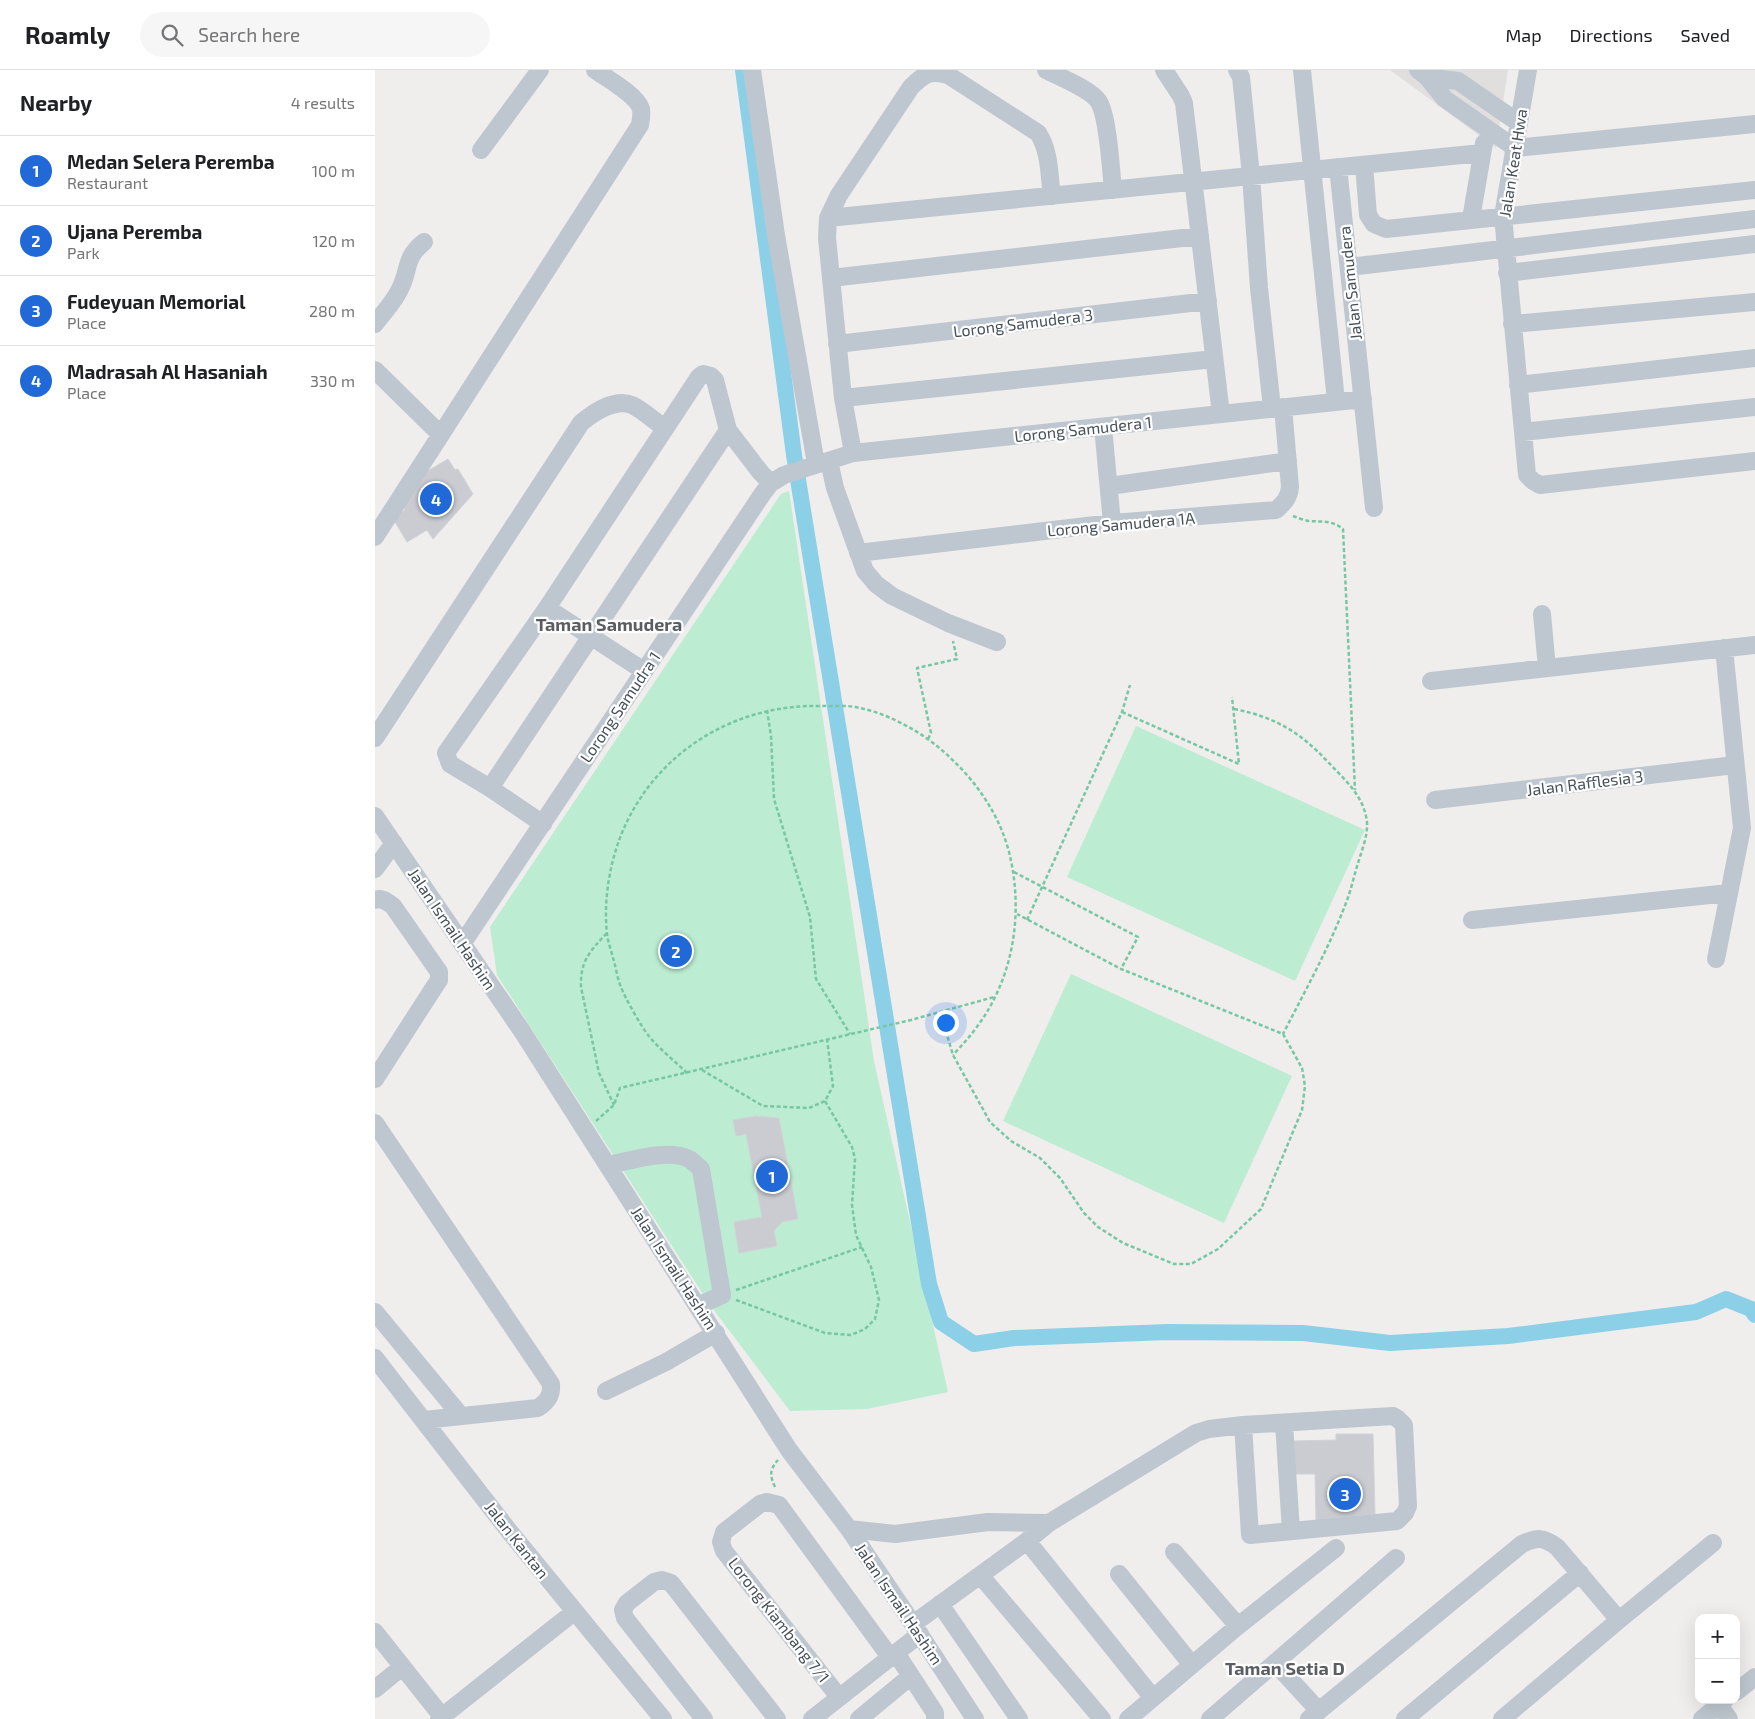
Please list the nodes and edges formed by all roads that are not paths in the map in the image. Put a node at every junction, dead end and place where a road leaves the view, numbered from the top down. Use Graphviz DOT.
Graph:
graph roads {
  1 [pos="540,70"];
  2 [pos="595,70"];
  3 [pos="752,70"];
  4 [pos="1046,70"];
  5 [pos="1164,70"];
  6 [pos="1237,70"];
  7 [pos="1302,70"];
  8 [pos="1529,70"];
  9 [pos="1422,74"];
  10 [pos="1519,123"];
  11 [pos="1755,127"];
  12 [pos="1487,128"];
  13 [pos="1515,148"];
  14 [pos="481,150"];
  15 [pos="1482,153"];
  16 [pos="1364,165"];
  17 [pos="1338,167"];
  18 [pos="1312,170"];
  19 [pos="1251,176"];
  20 [pos="1193,182"];
  21 [pos="1113,190"];
  22 [pos="1755,190"];
  23 [pos="1052,196"];
  24 [pos="1503,216"];
  25 [pos="828,218"];
  26 [pos="1471,219"];
  27 [pos="1755,219"];
  28 [pos="1200,236"];
  29 [pos="424,242"];
  30 [pos="1755,244"];
  31 [pos="1505,248"];
  32 [pos="1349,267"];
  33 [pos="1507,273"];
  34 [pos="831,278"];
  35 [pos="1208,301"];
  36 [pos="1755,302"];
  37 [pos="375,324"];
  38 [pos="1513,324"];
  39 [pos="837,344"];
  40 [pos="1215,358"];
  41 [pos="1755,358"];
  42 [pos="375,370"];
  43 [pos="1518,385"];
  44 [pos="843,398"];
  45 [pos="1363,398"];
  46 [pos="1336,401"];
  47 [pos="1755,407"];
  48 [pos="1278,408"];
  49 [pos="1221,414"];
  50 [pos="1103,426"];
  51 [pos="665,428"];
  52 [pos="728,430"];
  53 [pos="1523,432"];
  54 [pos="441,435"];
  55 [pos="853,453"];
  56 [pos="1288,461"];
  57 [pos="1755,461"];
  58 [pos="817,464"];
  59 [pos="777,479"];
  60 [pos="1109,486"];
  61 [pos="1374,508"];
  62 [pos="1111,523"];
  63 [pos="375,537"];
  64 [pos="858,553"];
  65 [pos="547,608"];
  66 [pos="1542,614"];
  67 [pos="592,635"];
  68 [pos="997,642"];
  69 [pos="1755,645"];
  70 [pos="1724,648"];
  71 [pos="1547,668"];
  72 [pos="644,670"];
  73 [pos="1431,681"];
  74 [pos="375,738"];
  75 [pos="1735,765"];
  76 [pos="490,788"];
  77 [pos="1435,800"];
  78 [pos="375,816"];
  79 [pos="1748,816"];
  80 [pos="543,824"];
  81 [pos="394,843"];
  82 [pos="375,869"];
  83 [pos="1729,893"];
  84 [pos="375,900"];
  85 [pos="1471,920"];
  86 [pos="462,944"];
  87 [pos="1716,959"];
  88 [pos="375,1079"];
  89 [pos="375,1123"];
  90 [pos="608,1166"];
  91 [pos="698,1306"];
  92 [pos="375,1312"];
  93 [pos="716,1333"];
  94 [pos="375,1358"];
  95 [pos="606,1392"];
  96 [pos="461,1416"];
  97 [pos="424,1420"];
  98 [pos="1284,1423"];
  99 [pos="1243,1425"];
  100 [pos="1049,1523"];
  101 [pos="849,1529"];
  102 [pos="1291,1531"];
  103 [pos="1027,1541"];
  104 [pos="1713,1543"];
  105 [pos="1336,1548"];
  106 [pos="1174,1552"];
  107 [pos="1396,1558"];
  108 [pos="1580,1573"];
  109 [pos="1119,1574"];
  110 [pos="980,1575"];
  111 [pos="940,1604"];
  112 [pos="574,1612"];
  113 [pos="1619,1620"];
  114 [pos="1238,1626"];
  115 [pos="917,1629"];
  116 [pos="375,1632"];
  117 [pos="893,1655"];
  118 [pos="1275,1663"];
  119 [pos="1192,1665"];
  120 [pos="403,1667"];
  121 [pos="911,1676"];
  122 [pos="1755,1677"];
  123 [pos="375,1689"];
  124 [pos="1740,1689"];
  125 [pos="839,1697"];
  126 [pos="1153,1698"];
  127 [pos="1724,1708"];
  128 [pos="1314,1715"];
  129 [pos="442,1718"];
  130 [pos="663,1719"];
  131 [pos="704,1719"];
  132 [pos="777,1719"];
  133 [pos="812,1719"];
  134 [pos="859,1719"];
  135 [pos="935,1719"];
  136 [pos="975,1719"];
  137 [pos="1019,1719"];
  138 [pos="1102,1719"];
  139 [pos="1128,1719"];
  140 [pos="1210,1719"];
  141 [pos="1405,1719"];
  142 [pos="1502,1719"];
  143 [pos="1703,1719"];
  1 -- 14 [label="street"];
  2 -- 54 [label="street"];
  3 -- 58 [label="street"];
  4 -- 21 [label="street"];
  5 -- 20 [label="street"];
  6 -- 19 [label="street"];
  7 -- 18 [label="street"];
  8 -- 10 [label="street, Jalan Keat Hwa"];
  9 -- 10 [label="street"];
  9 -- 12 [label="street"];
  10 -- 13 [label="street, Jalan Keat Hwa"];
  11 -- 13 [label="street"];
  12 -- 13 [label="street"];
  12 -- 15 [label="street"];
  13 -- 24 [label="street, Jalan Keat Hwa"];
  15 -- 16 [label="street"];
  15 -- 26 [label="street"];
  16 -- 17 [label="street"];
  16 -- 26 [label="street"];
  17 -- 18 [label="street"];
  17 -- 32 [label="street, Jalan Samudera"];
  18 -- 19 [label="street"];
  18 -- 46 [label="street"];
  19 -- 20 [label="street"];
  19 -- 48 [label="street"];
  20 -- 21 [label="street"];
  20 -- 28 [label="street"];
  21 -- 23 [label="street"];
  22 -- 24 [label="street"];
  23 -- 25 [label="street"];
  23 -- 25 [label="street"];
  24 -- 26 [label="street"];
  24 -- 31 [label="street, Jalan Keat Hwa"];
  25 -- 34 [label="street"];
  27 -- 31 [label="street"];
  28 -- 34 [label="street"];
  28 -- 35 [label="street"];
  29 -- 37 [label="street"];
  30 -- 33 [label="street"];
  31 -- 32 [label="street"];
  31 -- 33 [label="street, Jalan Keat Hwa"];
  32 -- 45 [label="street, Jalan Samudera"];
  33 -- 38 [label="street, Jalan Keat Hwa"];
  34 -- 39 [label="street"];
  35 -- 39 [label="street, Lorong Samudera 3"];
  35 -- 40 [label="street"];
  36 -- 38 [label="street"];
  38 -- 43 [label="street, Jalan Keat Hwa"];
  39 -- 44 [label="street"];
  40 -- 44 [label="street"];
  40 -- 49 [label="street"];
  41 -- 43 [label="street"];
  42 -- 54 [label="street"];
  43 -- 53 [label="street, Jalan Keat Hwa"];
  44 -- 55 [label="street"];
  45 -- 46 [label="street, Lorong Samudera 1"];
  45 -- 61 [label="street, Jalan Samudera"];
  46 -- 48 [label="street, Lorong Samudera 1"];
  47 -- 53 [label="street"];
  48 -- 49 [label="street, Lorong Samudera 1"];
  48 -- 56 [label="street"];
  49 -- 50 [label="street, Lorong Samudera 1"];
  50 -- 55 [label="street, Lorong Samudera 1"];
  50 -- 60 [label="street"];
  51 -- 52 [label="street"];
  51 -- 65 [label="street"];
  51 -- 74 [label="street"];
  52 -- 59 [label="street"];
  52 -- 67 [label="street"];
  53 -- 57 [label="street, Jalan Keat Hwa"];
  54 -- 63 [label="street"];
  55 -- 58 [label="street, Lorong Samudera 1"];
  56 -- 60 [label="street"];
  56 -- 62 [label="street, Lorong Samudera 1A"];
  58 -- 59 [label="street, Lorong Samudera 1"];
  58 -- 64 [label="street"];
  59 -- 72 [label="street, Lorong Samudra 1"];
  60 -- 62 [label="street"];
  62 -- 64 [label="street, Lorong Samudera 1A"];
  64 -- 68 [label="street"];
  65 -- 67 [label="street"];
  65 -- 76 [label="street"];
  66 -- 71 [label="street"];
  67 -- 72 [label="street"];
  67 -- 76 [label="street"];
  69 -- 70 [label="street"];
  70 -- 71 [label="street"];
  70 -- 75 [label="street"];
  71 -- 73 [label="street"];
  72 -- 80 [label="street, Lorong Samudra 1"];
  75 -- 77 [label="street, Jalan Rafflesia 3"];
  75 -- 79 [label="street"];
  76 -- 80 [label="street"];
  78 -- 81 [label="street, Jalan Ismail Hashim"];
  79 -- 83 [label="street"];
  80 -- 86 [label="street, Lorong Samudra 1"];
  81 -- 82 [label="street"];
  81 -- 86 [label="street, Jalan Ismail Hashim"];
  83 -- 85 [label="street"];
  83 -- 87 [label="street"];
  84 -- 88 [label="street"];
  86 -- 90 [label="street, Jalan Ismail Hashim"];
  89 -- 96 [label="street"];
  90 -- 91 [label="street, Jalan Ismail Hashim"];
  90 -- 91 [label="street"];
  91 -- 93 [label="street, Jalan Ismail Hashim"];
  92 -- 96 [label="street"];
  93 -- 95 [label="street"];
  93 -- 101 [label="street, Jalan Ismail Hashim"];
  94 -- 97 [label="street, Jalan Kantan"];
  96 -- 97 [label="street"];
  97 -- 112 [label="street, Jalan Kantan"];
  98 -- 99 [label="street"];
  98 -- 102 [label="street"];
  98 -- 102 [label="street"];
  99 -- 100 [label="street"];
  99 -- 102 [label="street"];
  100 -- 101 [label="street"];
  100 -- 103 [label="street"];
  101 -- 115 [label="street, Jalan Ismail Hashim"];
  103 -- 110 [label="street"];
  103 -- 126 [label="street"];
  104 -- 113 [label="street"];
  105 -- 114 [label="street"];
  106 -- 114 [label="street"];
  107 -- 118 [label="street"];
  108 -- 113 [label="street"];
  108 -- 128 [label="street"];
  108 -- 141 [label="street"];
  109 -- 119 [label="street"];
  110 -- 111 [label="street"];
  110 -- 138 [label="street"];
  111 -- 115 [label="street"];
  111 -- 137 [label="street"];
  112 -- 129 [label="street"];
  112 -- 130 [label="street, Jalan Kantan"];
  113 -- 142 [label="street"];
  114 -- 119 [label="street"];
  115 -- 117 [label="street"];
  115 -- 136 [label="street, Jalan Ismail Hashim"];
  116 -- 120 [label="street"];
  117 -- 121 [label="street"];
  117 -- 125 [label="street"];
  117 -- 125 [label="street, Lorong Kiambang 7/1"];
  118 -- 128 [label="street"];
  118 -- 140 [label="street"];
  119 -- 126 [label="street"];
  120 -- 123 [label="street"];
  120 -- 129 [label="street"];
  121 -- 134 [label="street"];
  121 -- 135 [label="street"];
  122 -- 124 [label="street"];
  125 -- 133 [label="street"];
  126 -- 139 [label="street"];
  127 -- 143 [label="street"];
  131 -- 132 [label="street"];
}
